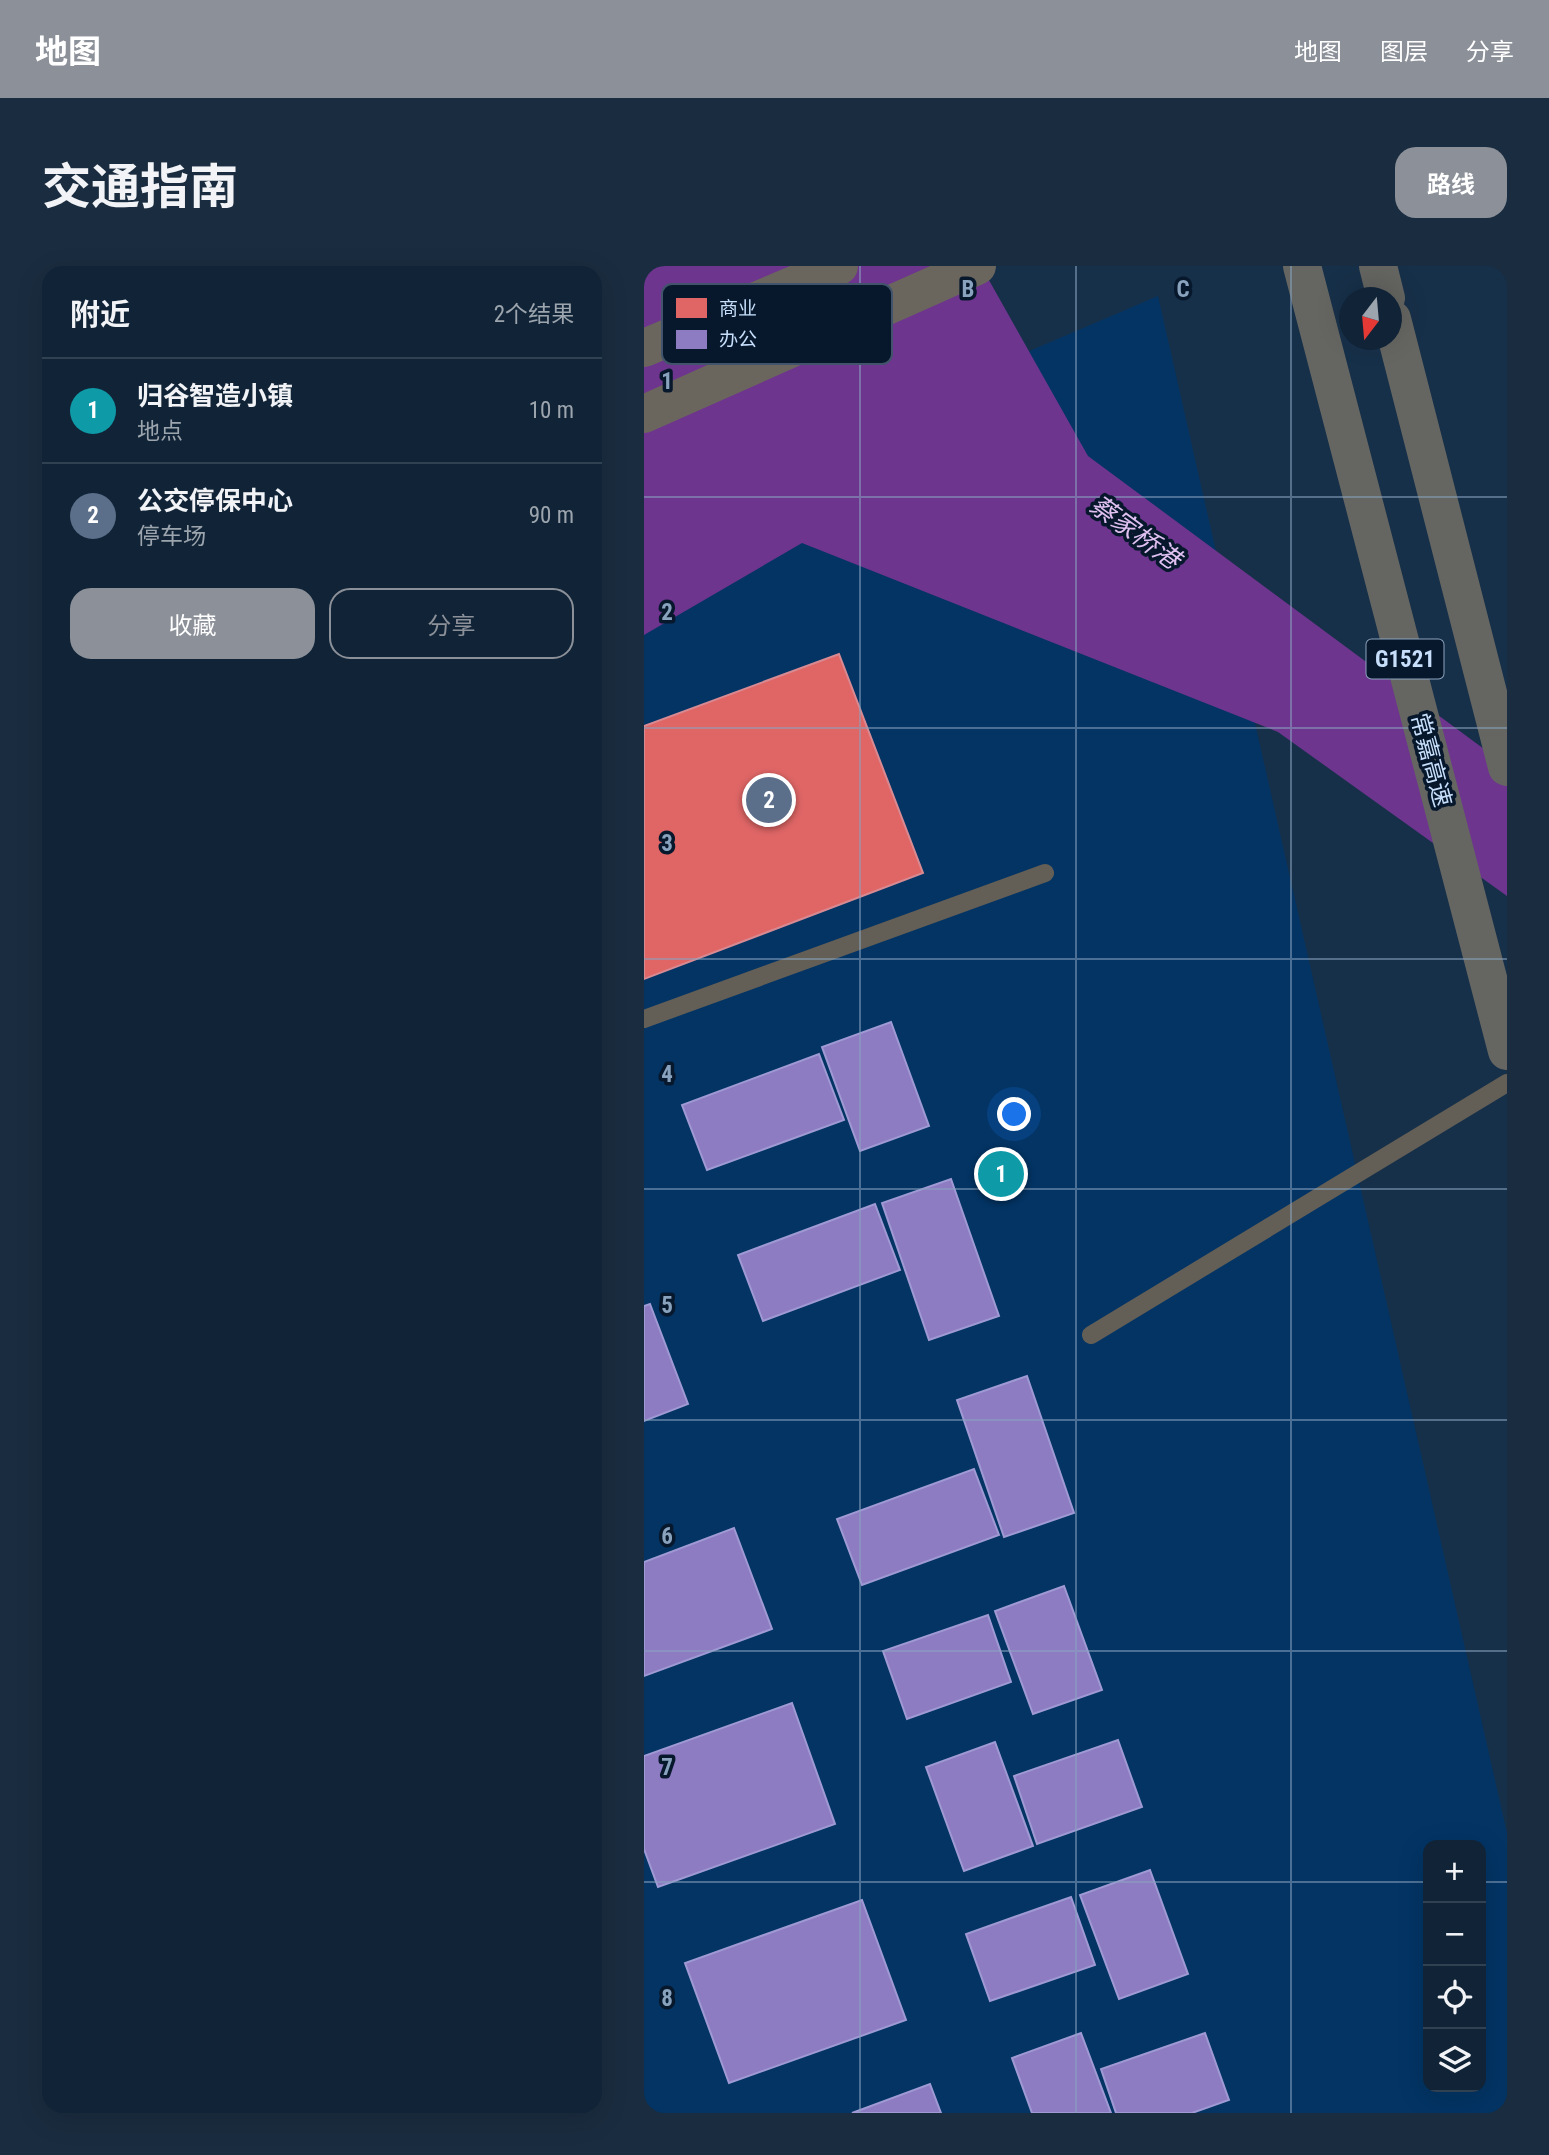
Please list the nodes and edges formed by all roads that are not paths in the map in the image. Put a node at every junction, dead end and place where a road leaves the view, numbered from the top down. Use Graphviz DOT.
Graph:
graph roads {
  1 [pos="839,266"];
  2 [pos="977,266"];
  3 [pos="1302,266"];
  4 [pos="1378,266"];
  5 [pos="796,284"];
  6 [pos="1383,287"];
  7 [pos="892,304"];
  8 [pos="662,340"];
  9 [pos="644,348"];
  10 [pos="1399,350"];
  11 [pos="756,364"];
  12 [pos="644,414"];
  13 [pos="1507,767"];
  14 [pos="1045,873"];
  15 [pos="644,1019"];
  16 [pos="1507,1051"];
  17 [pos="1507,1083"];
  18 [pos="1091,1335"];
  1 -- 5 [label="main road"];
  2 -- 7 [label="main road"];
  3 -- 16 [label="highway, 常嘉高速 / G1521"];
  4 -- 6 [label="highway"];
  8 -- 9 [label="main road"];
  10 -- 13 [label="highway, G1521"];
  11 -- 12 [label="main road"];
  14 -- 15 [label="lane"];
  17 -- 18 [label="lane"];
}
